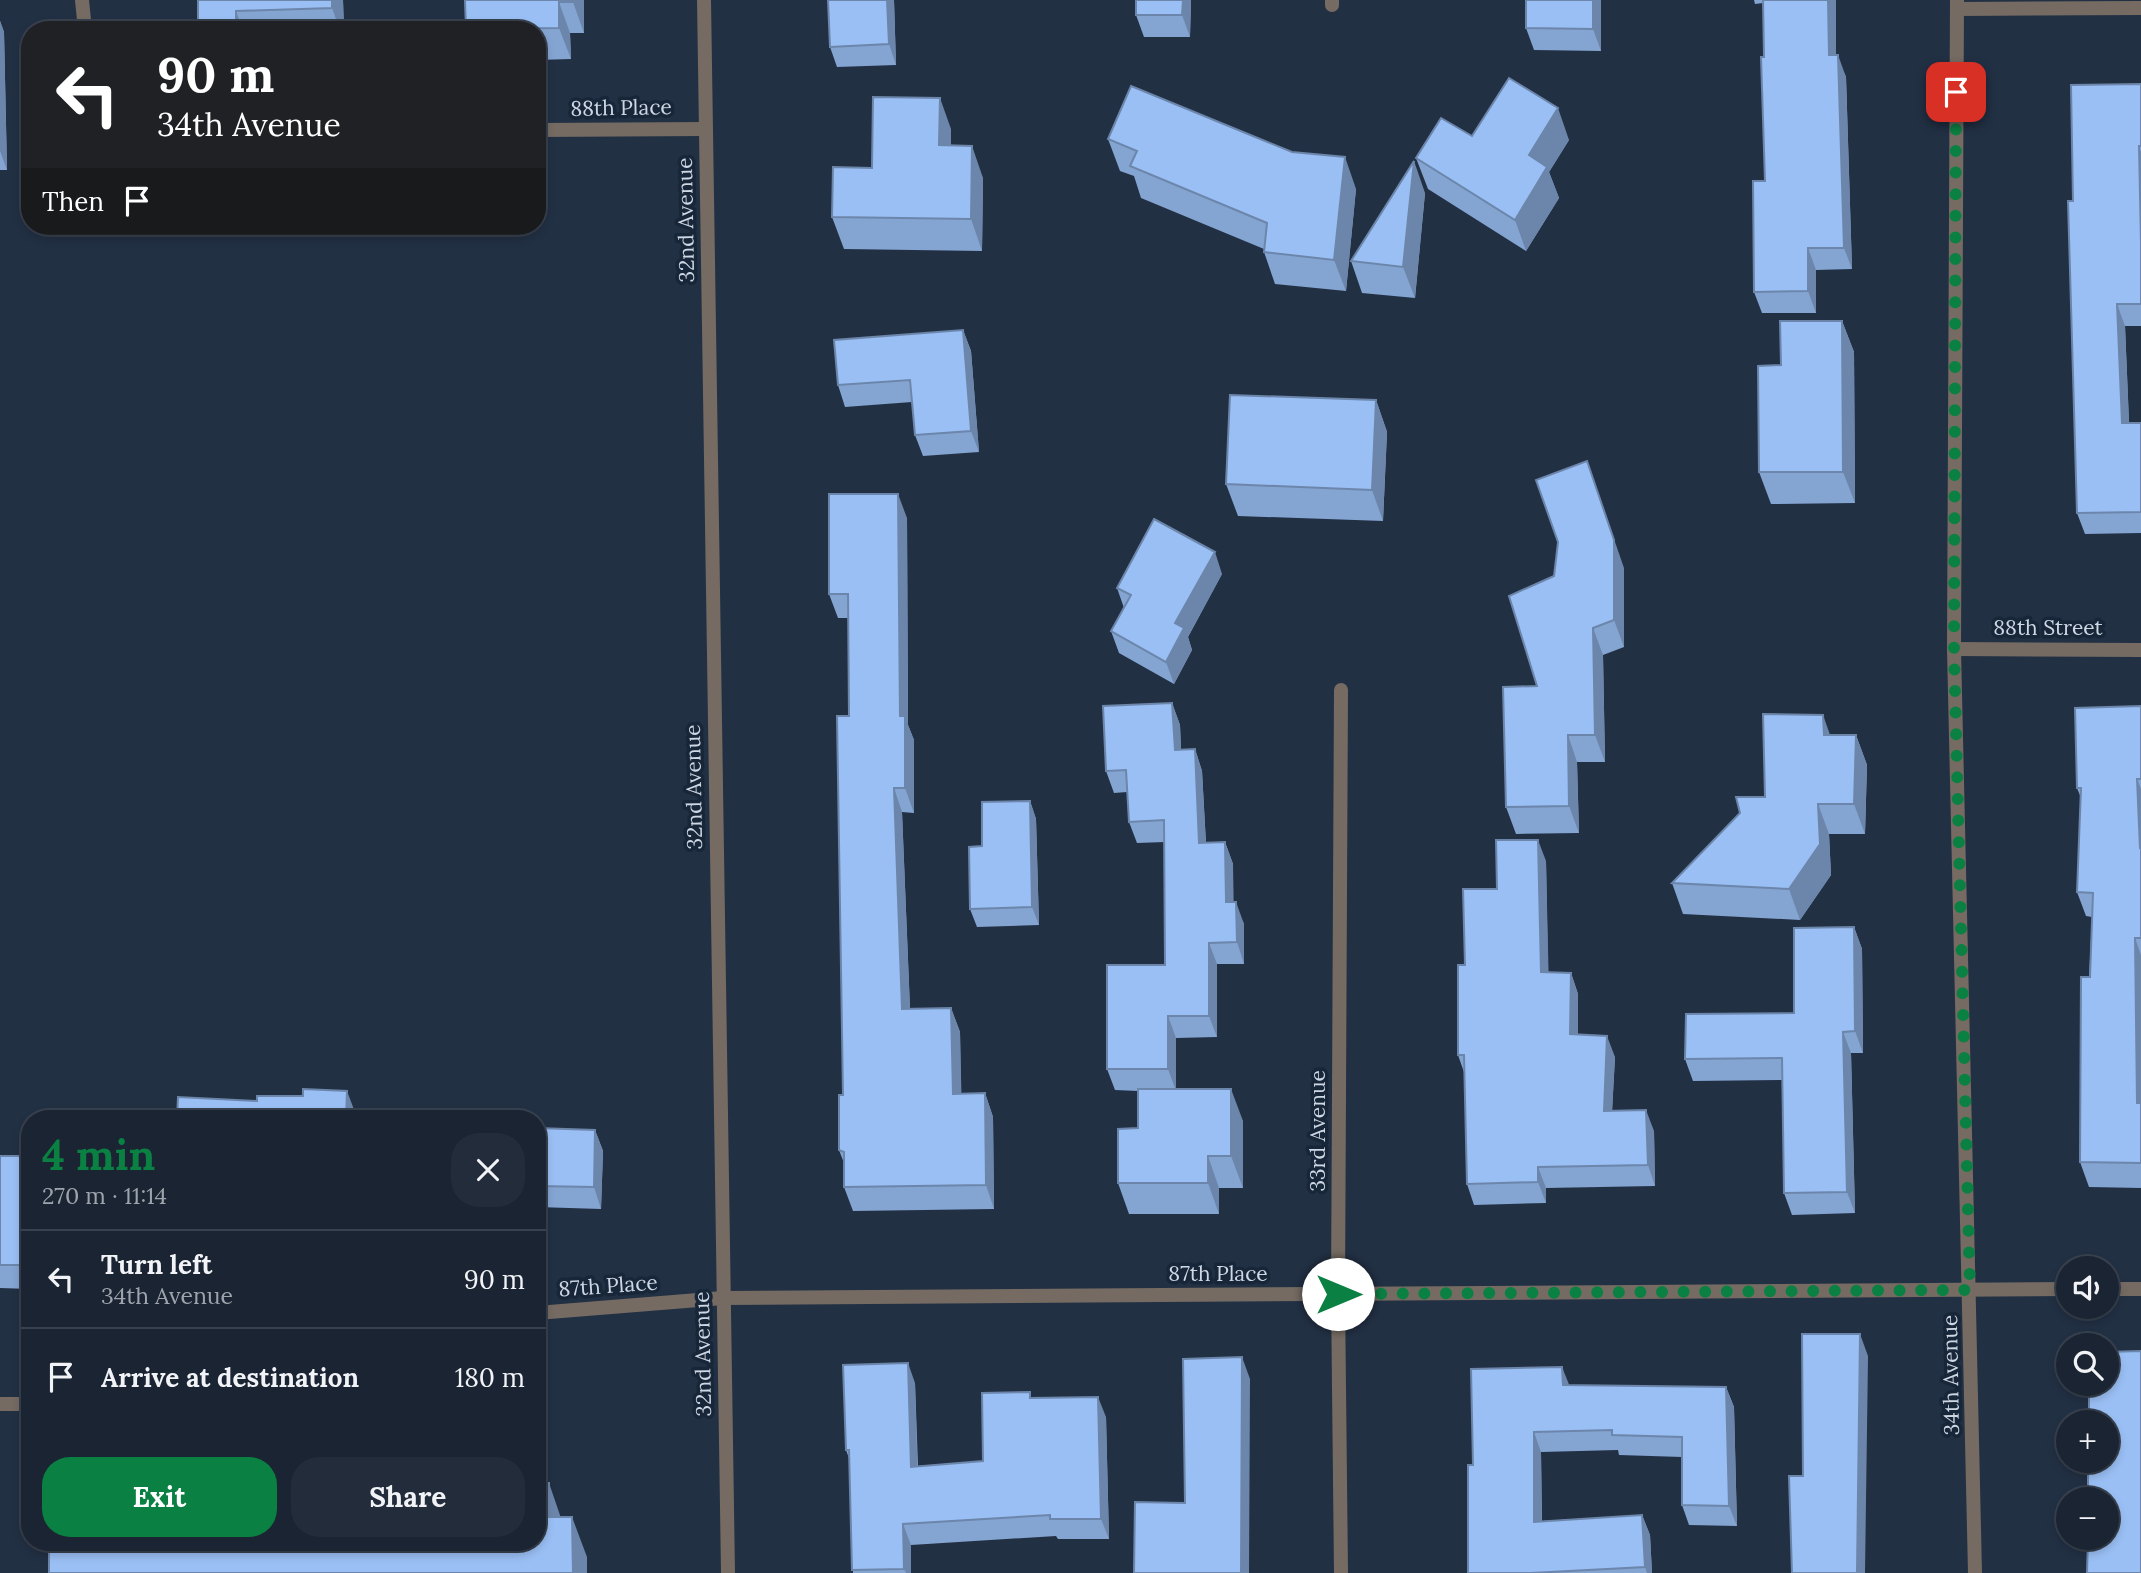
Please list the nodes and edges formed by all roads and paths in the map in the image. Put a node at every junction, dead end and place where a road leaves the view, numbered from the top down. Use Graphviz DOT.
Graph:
graph roads {
  1 [pos="82,0"];
  2 [pos="704,0"];
  3 [pos="1957,4"];
  4 [pos="2141,8"];
  5 [pos="84,21"];
  6 [pos="705,128"];
  7 [pos="546,130"];
  8 [pos="1954,649"];
  9 [pos="2141,650"];
  10 [pos="1341,690"];
  11 [pos="2056,1289"];
  12 [pos="2119,1289"];
  13 [pos="2141,1289"];
  14 [pos="1970,1290"];
  15 [pos="1338,1294"];
  16 [pos="723,1298"];
  17 [pos="546,1311"];
  18 [pos="0,1404"];
  19 [pos="21,1404"];
  20 [pos="728,1573"];
  21 [pos="1341,1573"];
  22 [pos="1975,1573"];
  1 -- 5 [label="street"];
  2 -- 6 [label="street, 32nd Avenue"];
  3 -- 4 [label="street"];
  3 -- 8 [label="street, 34th Avenue"];
  6 -- 7 [label="street, 88th Place"];
  6 -- 16 [label="street, 32nd Avenue"];
  8 -- 9 [label="street, 88th Street"];
  8 -- 14 [label="street, 34th Avenue"];
  10 -- 15 [label="street, 33rd Avenue"];
  11 -- 14 [label="street, 87th Place"];
  12 -- 13 [label="street"];
  14 -- 15 [label="street, 87th Place"];
  14 -- 22 [label="street, 34th Avenue"];
  15 -- 16 [label="street, 87th Place"];
  15 -- 21 [label="street, 33rd Avenue"];
  16 -- 17 [label="street, 87th Place"];
  16 -- 20 [label="street, 32nd Avenue"];
  18 -- 19 [label="street"];
}
